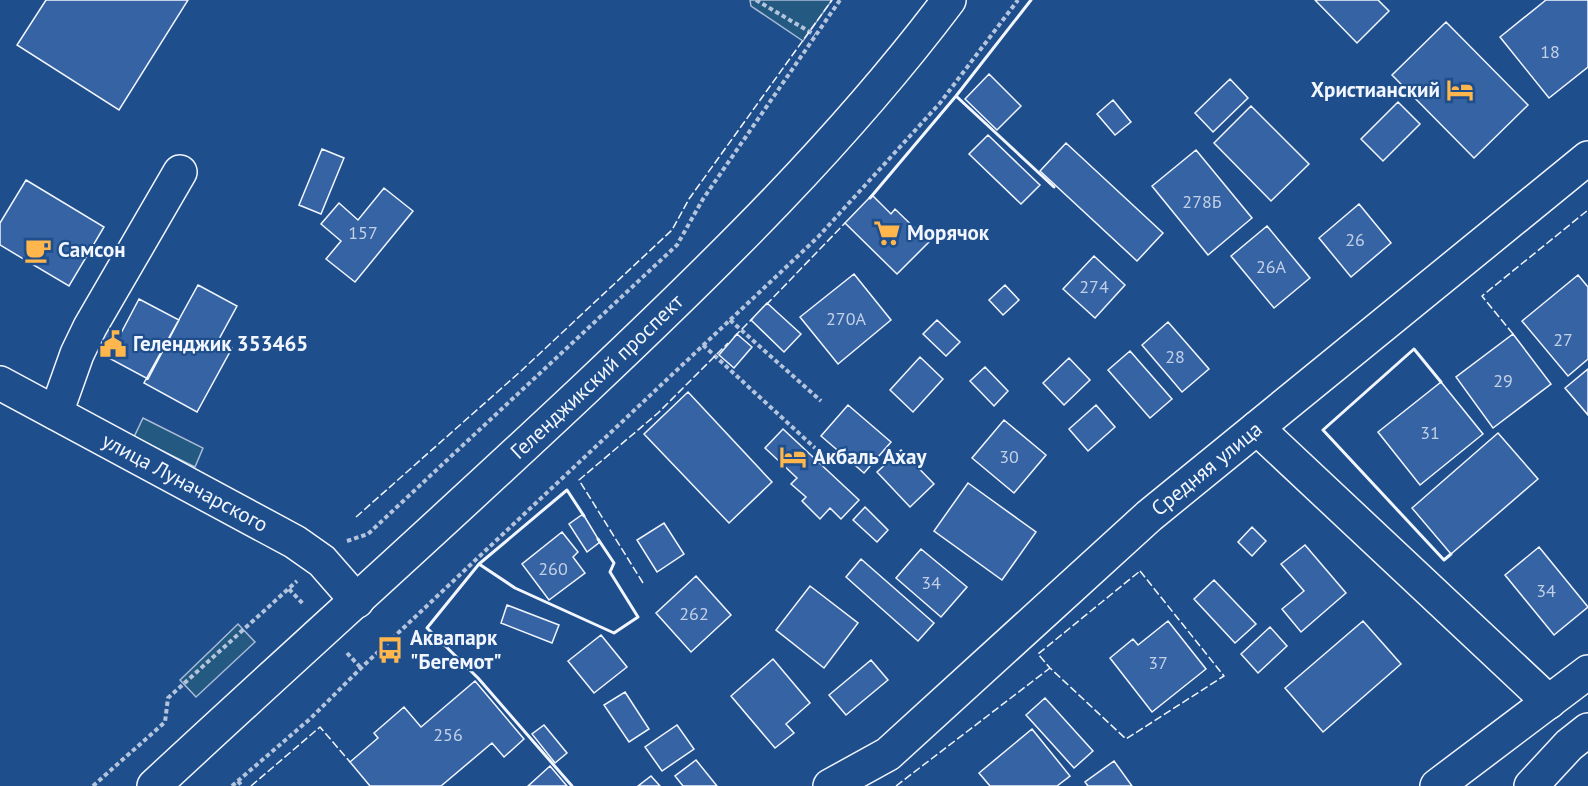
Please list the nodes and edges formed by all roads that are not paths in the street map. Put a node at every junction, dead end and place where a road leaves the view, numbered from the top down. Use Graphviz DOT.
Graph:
graph roads {
  1 [pos="950,0"];
  2 [pos="1588,158"];
  3 [pos="180,172"];
  4 [pos="0,383"];
  5 [pos="56,413"];
  6 [pos="1257,428"];
  7 [pos="357,601"];
  8 [pos="1588,672"];
  9 [pos="1549,702"];
  10 [pos="1588,730"];
  11 [pos="154,786"];
  12 [pos="830,786"];
  13 [pos="1437,786"];
  14 [pos="1531,786"];
  1 -- 7 [label="street, Геленджикский проспект"];
  2 -- 6 [label="street, Средняя улица"];
  3 -- 5 [label="street"];
  4 -- 5 [label="street, улица Луначарского"];
  5 -- 7 [label="street, улица Луначарского"];
  6 -- 9 [label="street"];
  6 -- 12 [label="street, Средняя улица"];
  7 -- 11 [label="street, Геленджикский проспект"];
  8 -- 9 [label="street"];
  9 -- 13 [label="street"];
  10 -- 14 [label="street"];
}
